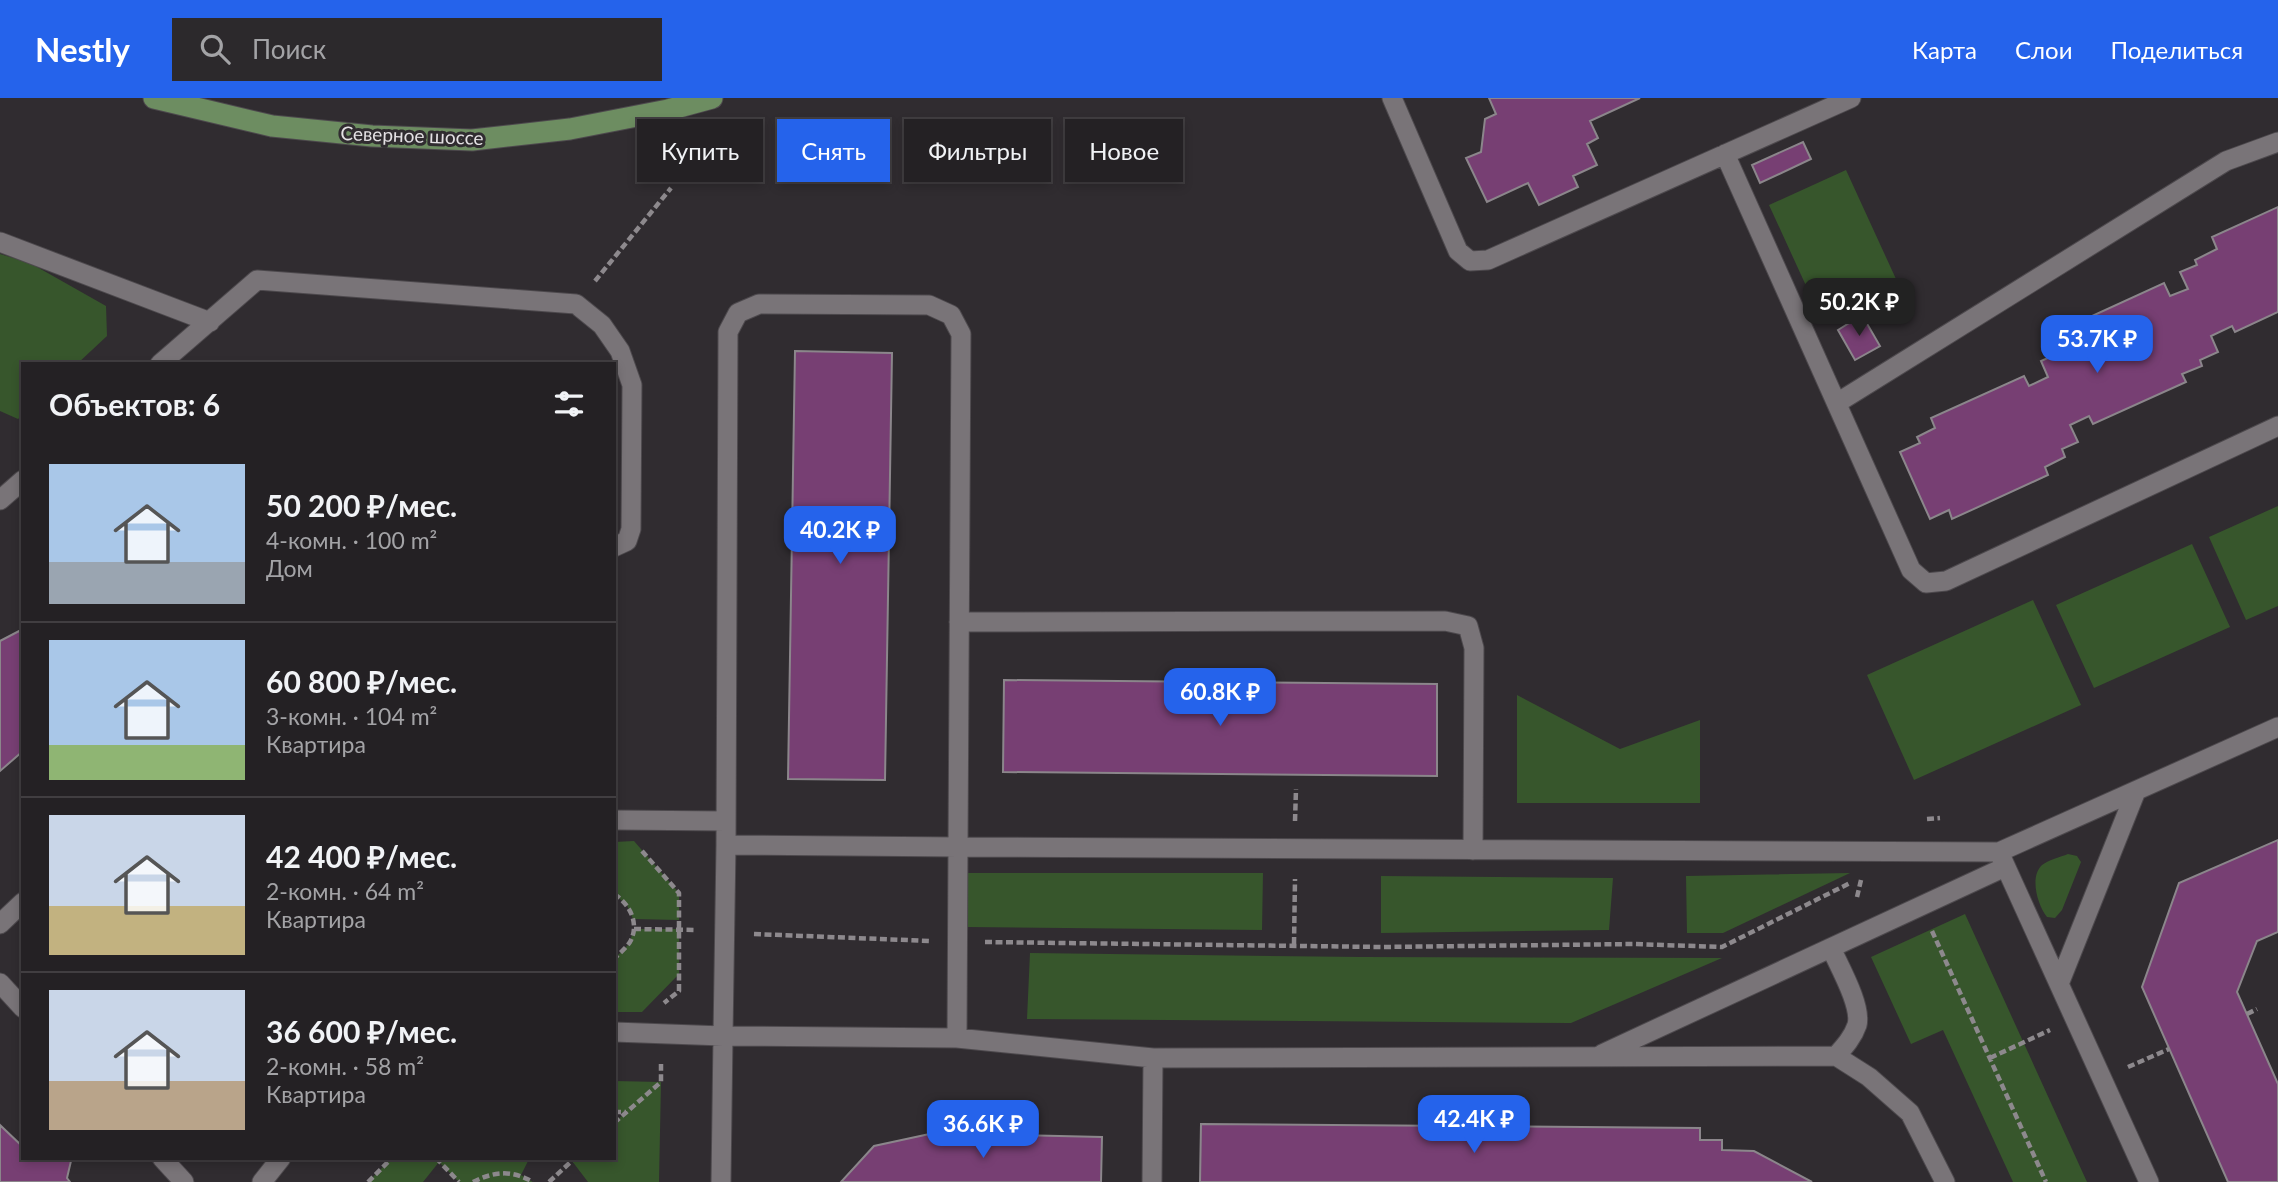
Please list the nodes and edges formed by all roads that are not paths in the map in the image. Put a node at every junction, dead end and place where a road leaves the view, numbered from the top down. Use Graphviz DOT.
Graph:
graph roads {
  1 [pos="154,98"];
  2 [pos="712,98"];
  3 [pos="1392,98"];
  4 [pos="1851,98"];
  5 [pos="2278,142"];
  6 [pos="1725,154"];
  7 [pos="0,242"];
  8 [pos="210,322"];
  9 [pos="162,362"];
  10 [pos="1837,403"];
  11 [pos="2278,426"];
  12 [pos="21,482"];
  13 [pos="0,500"];
  14 [pos="616,546"];
  15 [pos="959,622"];
  16 [pos="2278,727"];
  17 [pos="2136,791"];
  18 [pos="616,820"];
  19 [pos="726,821"];
  20 [pos="726,845"];
  21 [pos="958,846"];
  22 [pos="1473,850"];
  23 [pos="2002,860"];
  24 [pos="21,904"];
  25 [pos="0,924"];
  26 [pos="1831,947"];
  27 [pos="0,983"];
  28 [pos="2059,984"];
  29 [pos="21,1006"];
  30 [pos="616,1032"];
  31 [pos="723,1035"];
  32 [pos="957,1038"];
  33 [pos="1836,1056"];
  34 [pos="1595,1057"];
  35 [pos="1153,1058"];
  36 [pos="164,1160"];
  37 [pos="279,1160"];
  38 [pos="184,1182"];
  39 [pos="262,1182"];
  40 [pos="722,1182"];
  41 [pos="1152,1182"];
  42 [pos="1945,1182"];
  43 [pos="2149,1182"];
  1 -- 2 [label="main road, Северное шоссе"];
  3 -- 6 [label="lane"];
  4 -- 6 [label="lane"];
  5 -- 10 [label="lane"];
  6 -- 10 [label="lane"];
  7 -- 8 [label="lane"];
  8 -- 9 [label="lane"];
  8 -- 14 [label="lane"];
  10 -- 11 [label="lane"];
  12 -- 13 [label="lane"];
  15 -- 19 [label="lane"];
  15 -- 21 [label="lane"];
  15 -- 22 [label="lane"];
  16 -- 17 [label="lane"];
  17 -- 23 [label="lane"];
  17 -- 28 [label="lane"];
  18 -- 19 [label="lane"];
  19 -- 20 [label="lane"];
  20 -- 21 [label="lane"];
  20 -- 31 [label="lane"];
  21 -- 22 [label="lane"];
  21 -- 32 [label="lane"];
  22 -- 23 [label="lane"];
  23 -- 26 [label="lane"];
  23 -- 28 [label="lane"];
  24 -- 25 [label="lane"];
  26 -- 33 [label="lane"];
  26 -- 34 [label="lane"];
  27 -- 29 [label="lane"];
  28 -- 43 [label="lane"];
  30 -- 31 [label="lane"];
  31 -- 32 [label="lane"];
  31 -- 40 [label="lane"];
  32 -- 35 [label="lane"];
  33 -- 34 [label="lane"];
  33 -- 42 [label="lane"];
  34 -- 35 [label="lane"];
  35 -- 41 [label="lane"];
  36 -- 38 [label="lane"];
  37 -- 39 [label="lane"];
}
